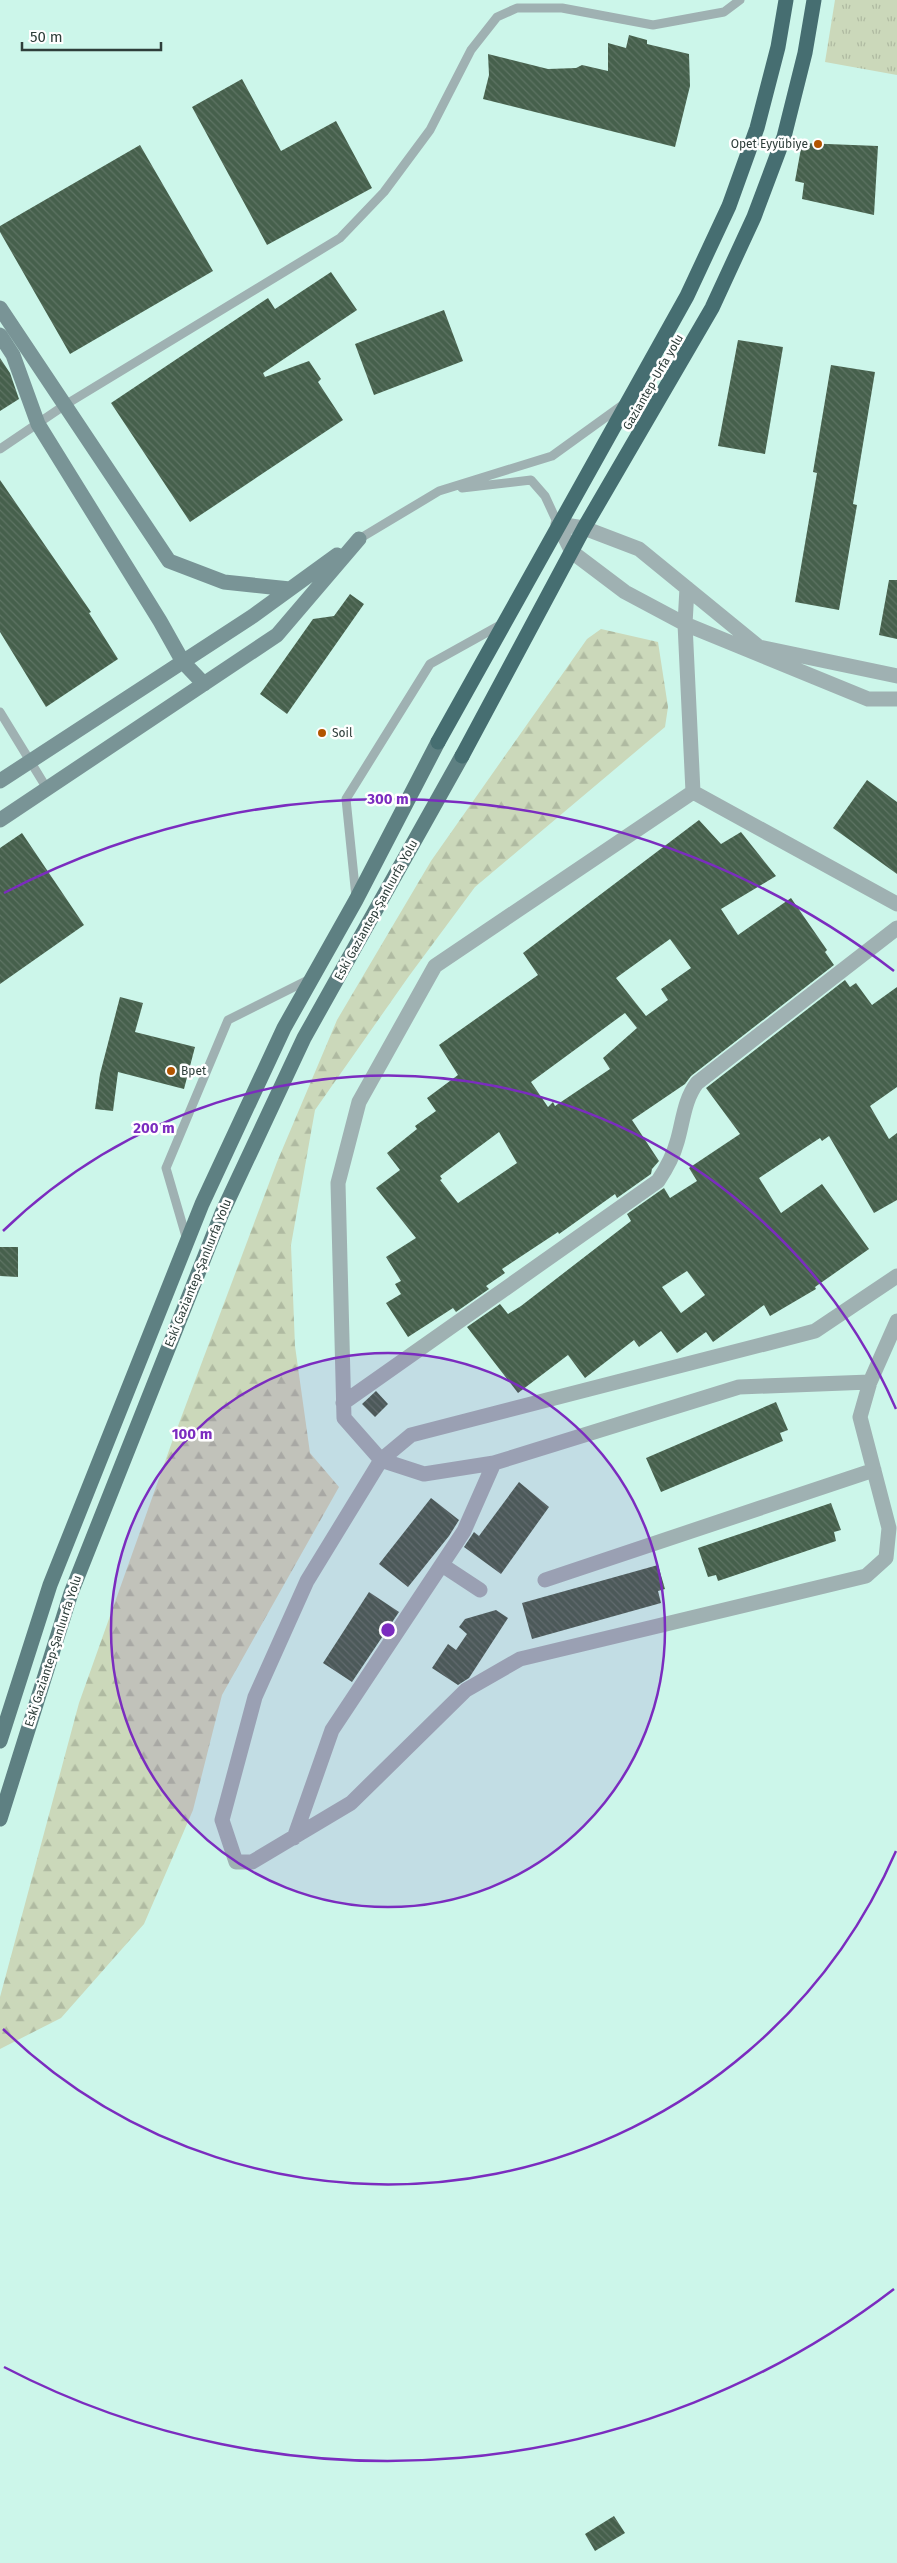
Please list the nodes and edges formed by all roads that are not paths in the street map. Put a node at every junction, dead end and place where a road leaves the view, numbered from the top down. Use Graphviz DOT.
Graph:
graph roads {
  1 [pos="740,0"];
  2 [pos="786,0"];
  3 [pos="814,0"];
  4 [pos="0,308"];
  5 [pos="0,334"];
  6 [pos="626,402"];
  7 [pos="65,404"];
  8 [pos="38,424"];
  9 [pos="0,449"];
  10 [pos="439,491"];
  11 [pos="558,524"];
  12 [pos="584,528"];
  13 [pos="359,539"];
  14 [pos="572,552"];
  15 [pos="687,588"];
  16 [pos="290,589"];
  17 [pos="504,622"];
  18 [pos="684,624"];
  19 [pos="183,662"];
  20 [pos="897,676"];
  21 [pos="204,684"];
  22 [pos="897,699"];
  23 [pos="0,712"];
  24 [pos="438,742"];
  25 [pos="462,756"];
  26 [pos="30,761"];
  27 [pos="0,781"];
  28 [pos="46,787"];
  29 [pos="693,792"];
  30 [pos="0,820"];
  31 [pos="356,900"];
  32 [pos="897,904"];
  33 [pos="897,928"];
  34 [pos="312,978"];
  35 [pos="187,1241"];
  36 [pos="897,1276"];
  37 [pos="897,1322"];
  38 [pos="870,1382"];
  39 [pos="343,1403"];
  40 [pos="381,1460"];
  41 [pos="494,1463"];
  42 [pos="874,1470"];
  43 [pos="442,1565"];
  44 [pos="545,1580"];
  45 [pos="480,1590"];
  46 [pos="0,1741"];
  47 [pos="0,1819"];
  48 [pos="294,1838"];
  1 -- 7 [label="lane"];
  2 -- 6 [label="highway, Gaziantep-Urfa yolu"];
  3 -- 12 [label="highway, Gaziantep-Urfa yolu"];
  4 -- 7 [label="street"];
  5 -- 8 [label="street"];
  6 -- 10 [label="lane"];
  6 -- 11 [label="highway, Gaziantep-Urfa yolu"];
  7 -- 8 [label="lane"];
  7 -- 16 [label="street"];
  8 -- 9 [label="lane"];
  8 -- 19 [label="street"];
  10 -- 11 [label="lane"];
  10 -- 13 [label="lane"];
  11 -- 12 [label="street"];
  11 -- 14 [label="street"];
  11 -- 17 [label="highway, Gaziantep-Urfa yolu"];
  12 -- 14 [label="highway, Gaziantep-Urfa yolu"];
  12 -- 15 [label="street"];
  13 -- 16 [label="street"];
  13 -- 21 [label="street"];
  14 -- 18 [label="street"];
  14 -- 25 [label="highway, Gaziantep-Urfa yolu"];
  15 -- 18 [label="street"];
  15 -- 20 [label="street"];
  16 -- 19 [label="street"];
  17 -- 24 [label="highway, Gaziantep-Urfa yolu"];
  17 -- 31 [label="lane"];
  18 -- 22 [label="street"];
  18 -- 29 [label="street"];
  19 -- 21 [label="street"];
  19 -- 26 [label="street"];
  21 -- 28 [label="street"];
  23 -- 26 [label="lane"];
  24 -- 31 [label="main road, Eski Gaziantep-Şanlıurfa Yolu"];
  25 -- 47 [label="main road, Eski Gaziantep-Şanlıurfa Yolu"];
  26 -- 27 [label="street"];
  26 -- 28 [label="lane"];
  28 -- 30 [label="street"];
  29 -- 32 [label="street"];
  29 -- 39 [label="street"];
  31 -- 34 [label="main road, Eski Gaziantep-Şanlıurfa Yolu"];
  33 -- 39 [label="street"];
  34 -- 35 [label="main road, Eski Gaziantep-Şanlıurfa Yolu"];
  34 -- 35 [label="lane"];
  35 -- 46 [label="main road, Eski Gaziantep-Şanlıurfa Yolu"];
  36 -- 40 [label="street"];
  37 -- 38 [label="street"];
  38 -- 41 [label="street"];
  38 -- 42 [label="street"];
  39 -- 40 [label="street"];
  40 -- 41 [label="street"];
  40 -- 48 [label="street"];
  41 -- 43 [label="street"];
  42 -- 44 [label="street"];
  42 -- 48 [label="street"];
  43 -- 45 [label="street"];
  43 -- 48 [label="street"];
}
